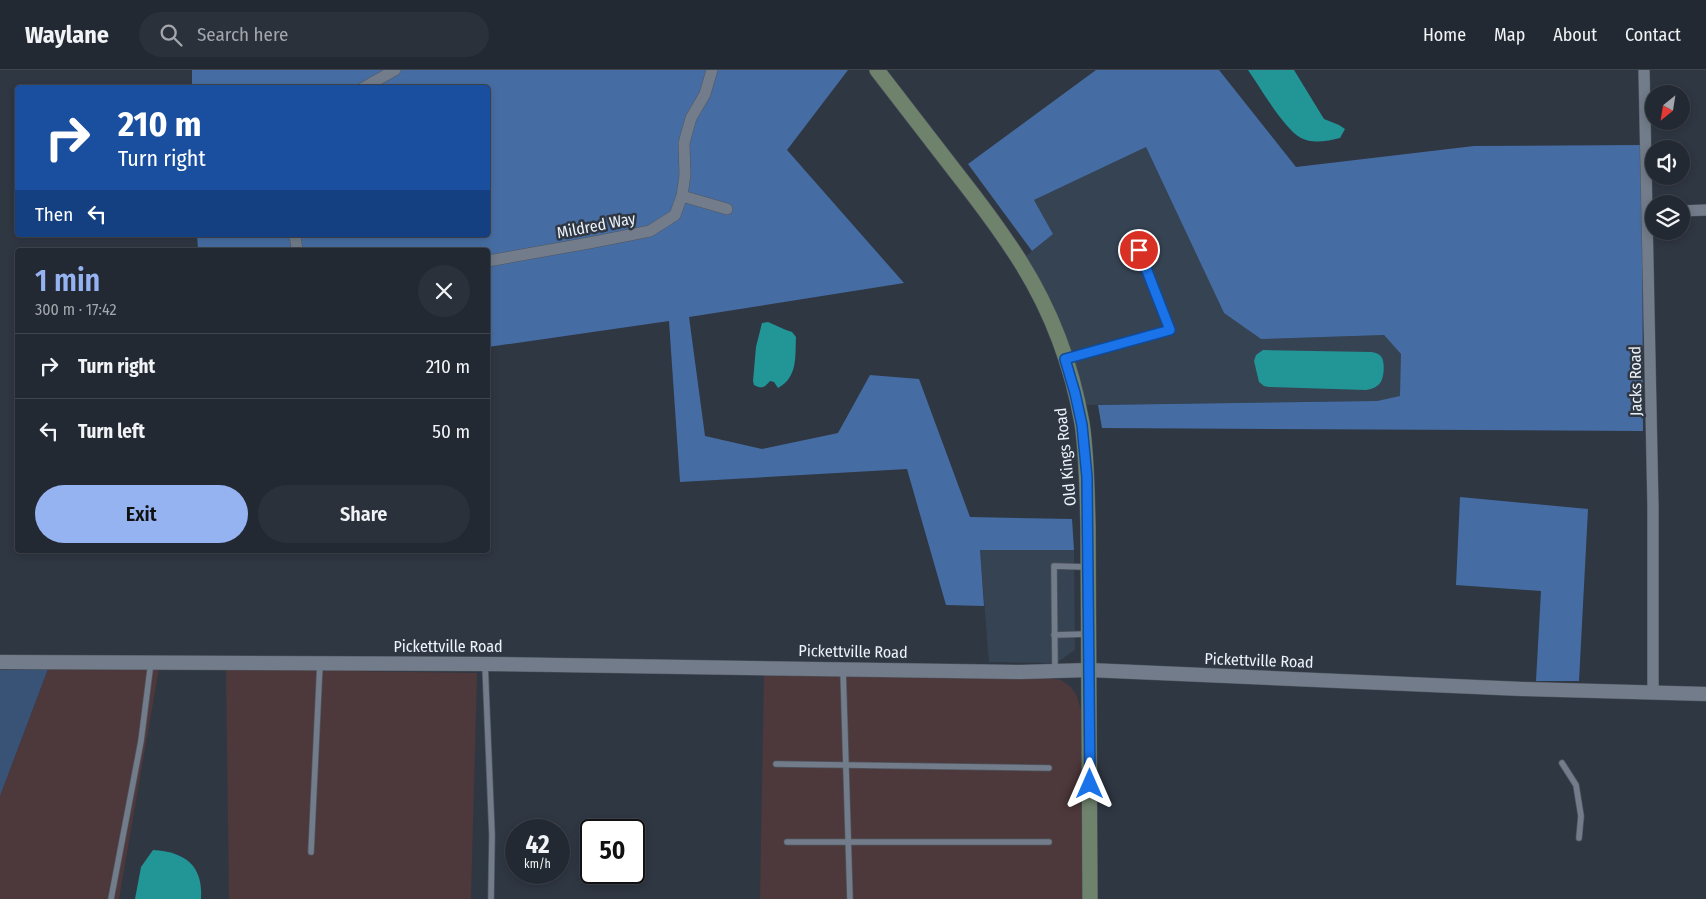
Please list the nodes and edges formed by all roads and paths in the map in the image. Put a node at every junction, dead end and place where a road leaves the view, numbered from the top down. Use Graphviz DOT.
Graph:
graph roads {
  1 [pos="395,70"];
  2 [pos="712,70"];
  3 [pos="878,70"];
  4 [pos="1644,70"];
  5 [pos="368,85"];
  6 [pos="1650,195"];
  7 [pos="682,196"];
  8 [pos="727,209"];
  9 [pos="1706,210"];
  10 [pos="1690,211"];
  11 [pos="1133,234"];
  12 [pos="1651,240"];
  13 [pos="490,261"];
  14 [pos="1065,359"];
  15 [pos="1088,567"];
  16 [pos="1089,634"];
  17 [pos="1054,635"];
  18 [pos="0,662"];
  19 [pos="151,662"];
  20 [pos="320,663"];
  21 [pos="485,664"];
  22 [pos="843,669"];
  23 [pos="1089,670"];
  24 [pos="1055,671"];
  25 [pos="1653,692"];
  26 [pos="1706,694"];
  27 [pos="1562,763"];
  28 [pos="776,764"];
  29 [pos="846,765"];
  30 [pos="1049,768"];
  31 [pos="1579,838"];
  32 [pos="787,842"];
  33 [pos="848,842"];
  34 [pos="1049,842"];
  35 [pos="311,852"];
  36 [pos="110,899"];
  37 [pos="491,899"];
  38 [pos="850,899"];
  39 [pos="1090,899"];
  1 -- 5 [label="street"];
  2 -- 7 [label="street, Mildred Way"];
  3 -- 14 [label="main road, Old Kings Road"];
  4 -- 6 [label="street, Jacks Road"];
  7 -- 8 [label="street"];
  7 -- 13 [label="street, Mildred Way"];
  9 -- 10 [label="street"];
  11 -- 14 [label="lane"];
  12 -- 25 [label="street, Jacks Road"];
  14 -- 15 [label="main road, Old Kings Road"];
  15 -- 16 [label="main road, Old Kings Road"];
  15 -- 17 [label="lane"];
  16 -- 17 [label="lane"];
  16 -- 23 [label="main road, Old Kings Road"];
  17 -- 24 [label="lane"];
  18 -- 19 [label="street, Pickettville Road"];
  19 -- 20 [label="street, Pickettville Road"];
  19 -- 36 [label="lane"];
  20 -- 21 [label="street, Pickettville Road"];
  20 -- 35 [label="lane"];
  21 -- 22 [label="street, Pickettville Road"];
  21 -- 37 [label="lane"];
  22 -- 24 [label="street, Pickettville Road"];
  22 -- 29 [label="lane"];
  23 -- 24 [label="street, Pickettville Road"];
  23 -- 25 [label="street, Pickettville Road"];
  23 -- 39 [label="main road, Old Kings Road"];
  25 -- 26 [label="street, Pickettville Road"];
  27 -- 31 [label="lane"];
  28 -- 29 [label="lane"];
  29 -- 30 [label="lane"];
  29 -- 33 [label="lane"];
  32 -- 33 [label="lane"];
  33 -- 34 [label="lane"];
  33 -- 38 [label="lane"];
}
